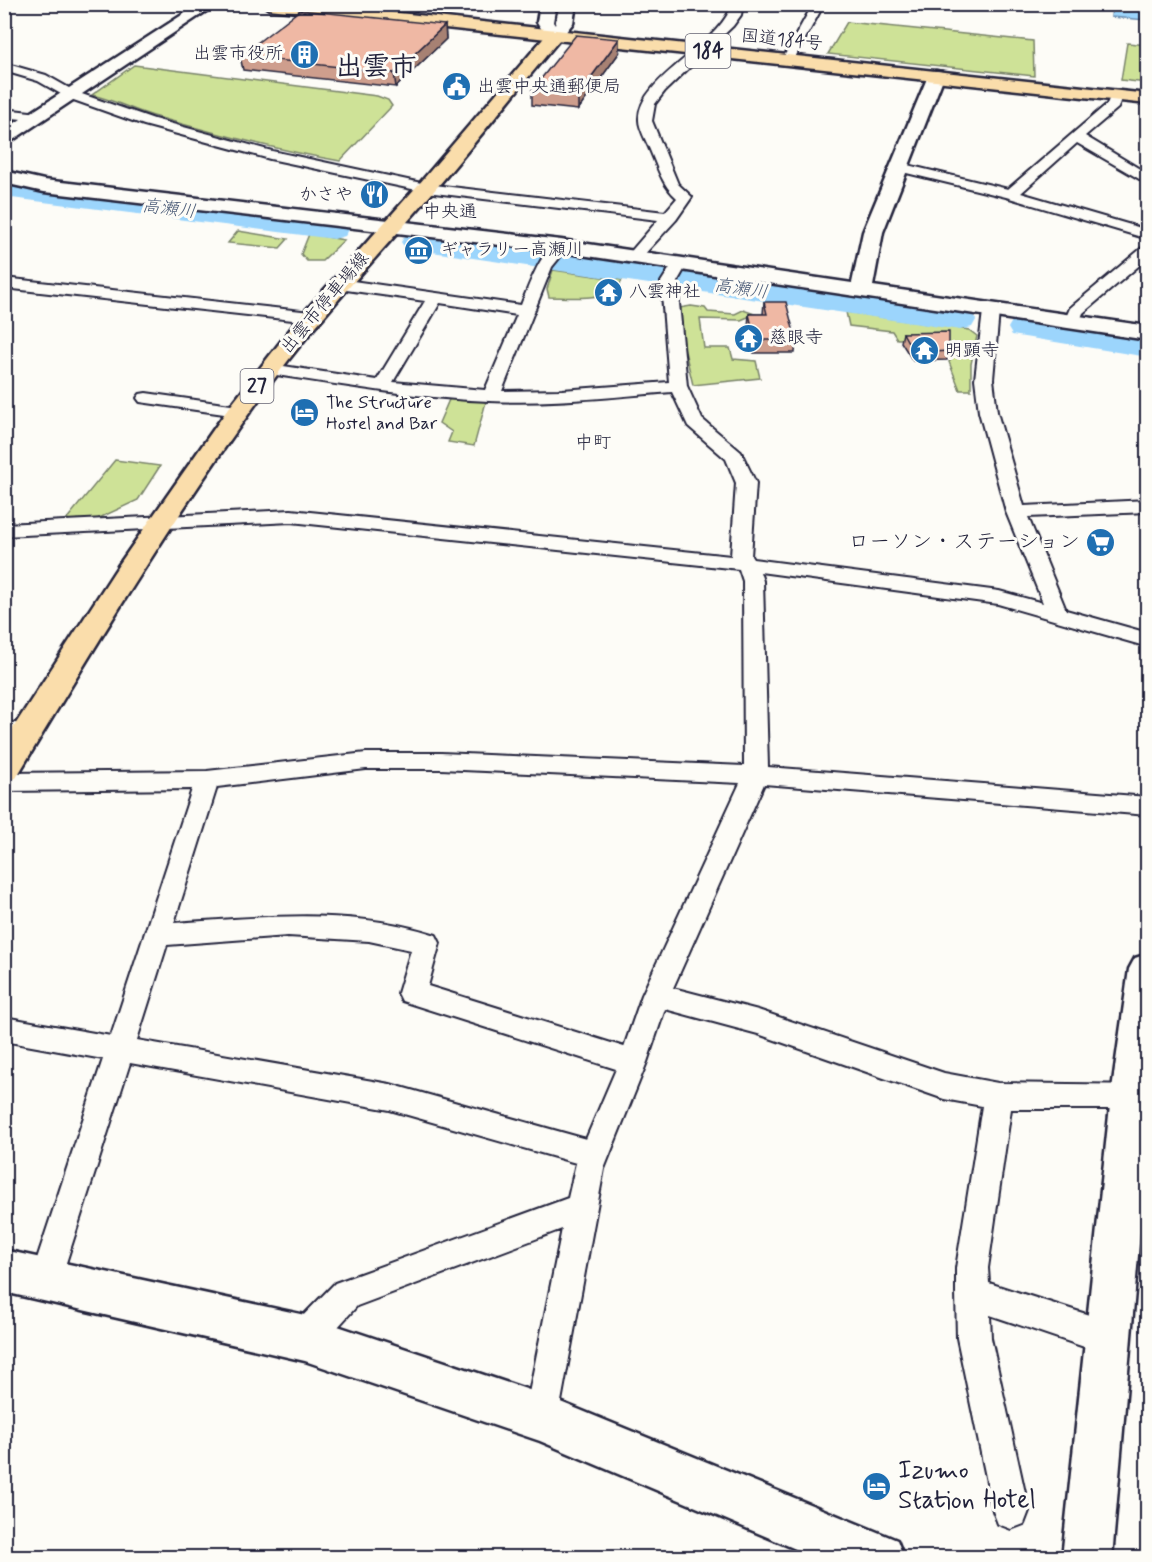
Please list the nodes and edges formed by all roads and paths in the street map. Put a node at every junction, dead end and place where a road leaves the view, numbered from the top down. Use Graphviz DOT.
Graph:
graph roads {
  1 [pos="210,4"];
  2 [pos="269,4"];
  3 [pos="548,4"];
  4 [pos="568,4"];
  5 [pos="738,4"];
  6 [pos="819,4"];
  7 [pos="325,7"];
  8 [pos="554,36"];
  9 [pos="700,50"];
  10 [pos="788,60"];
  11 [pos="4,67"];
  12 [pos="936,76"];
  13 [pos="72,95"];
  14 [pos="1116,95"];
  15 [pos="1148,99"];
  16 [pos="4,113"];
  17 [pos="39,117"];
  18 [pos="1077,137"];
  19 [pos="4,138"];
  20 [pos="899,167"];
  21 [pos="4,177"];
  22 [pos="1148,180"];
  23 [pos="426,188"];
  24 [pos="1011,194"];
  25 [pos="671,217"];
  26 [pos="391,226"];
  27 [pos="1148,235"];
  28 [pos="561,246"];
  29 [pos="1148,250"];
  30 [pos="635,256"];
  31 [pos="680,263"];
  32 [pos="4,283"];
  33 [pos="339,284"];
  34 [pos="862,290"];
  35 [pos="435,298"];
  36 [pos="525,311"];
  37 [pos="991,311"];
  38 [pos="311,317"];
  39 [pos="1072,322"];
  40 [pos="1148,333"];
  41 [pos="270,369"];
  42 [pos="382,386"];
  43 [pos="678,386"];
  44 [pos="491,396"];
  45 [pos="146,398"];
  46 [pos="238,411"];
  47 [pos="1148,506"];
  48 [pos="1016,512"];
  49 [pos="159,524"];
  50 [pos="4,530"];
  51 [pos="747,564"];
  52 [pos="1057,613"];
  53 [pos="1148,640"];
  54 [pos="16,731"];
  55 [pos="4,770"];
  56 [pos="756,775"];
  57 [pos="207,780"];
  58 [pos="4,782"];
  59 [pos="1148,806"];
  60 [pos="158,935"];
  61 [pos="1148,969"];
  62 [pos="656,995"];
  63 [pos="4,1029"];
  64 [pos="121,1050"];
  65 [pos="633,1062"];
  66 [pos="998,1096"];
  67 [pos="1139,1096"];
  68 [pos="595,1155"];
  69 [pos="582,1207"];
  70 [pos="25,1276"];
  71 [pos="972,1293"];
  72 [pos="304,1338"];
  73 [pos="1108,1338"];
  74 [pos="541,1418"];
  75 [pos="1011,1511"];
  76 [pos="879,1557"];
  77 [pos="1087,1557"];
  1 -- 13 [label="street"];
  2 -- 7 [label="main road, 国道184号 / 184"];
  3 -- 8 [label="street"];
  4 -- 8 [label="street"];
  5 -- 9 [label="street"];
  6 -- 10 [label="street"];
  7 -- 8 [label="main road, 国道184号 / 184"];
  8 -- 9 [label="main road, 国道184号 / 184"];
  8 -- 23 [label="main road, 出雲市停車場線 / 27"];
  9 -- 10 [label="main road, 国道184号 / 184"];
  9 -- 25 [label="street"];
  10 -- 12 [label="main road, 国道184号 / 184"];
  11 -- 13 [label="street"];
  12 -- 14 [label="main road, 国道184号 / 184"];
  12 -- 20 [label="street"];
  13 -- 17 [label="street"];
  13 -- 23 [label="street"];
  14 -- 15 [label="main road, 国道184号 / 184"];
  14 -- 18 [label="street"];
  16 -- 17 [label="street"];
  17 -- 19 [label="street"];
  18 -- 22 [label="street"];
  18 -- 24 [label="street"];
  20 -- 24 [label="street"];
  20 -- 34 [label="street"];
  21 -- 26 [label="street"];
  23 -- 25 [label="street"];
  23 -- 26 [label="main road, 出雲市停車場線 / 27"];
  24 -- 27 [label="street"];
  25 -- 30 [label="street"];
  26 -- 28 [label="street"];
  26 -- 33 [label="main road, 出雲市停車場線 / 27"];
  28 -- 30 [label="street"];
  28 -- 36 [label="street"];
  29 -- 39 [label="street"];
  30 -- 31 [label="street"];
  31 -- 34 [label="street"];
  31 -- 43 [label="street"];
  32 -- 38 [label="street"];
  33 -- 35 [label="street"];
  33 -- 38 [label="main road, 出雲市停車場線 / 27"];
  34 -- 37 [label="street"];
  35 -- 36 [label="street"];
  35 -- 42 [label="street"];
  36 -- 44 [label="street"];
  37 -- 39 [label="street"];
  37 -- 48 [label="street"];
  38 -- 41 [label="main road, 出雲市停車場線 / 27"];
  39 -- 40 [label="street"];
  41 -- 42 [label="street"];
  41 -- 46 [label="main road, 出雲市停車場線 / 27"];
  42 -- 44 [label="street"];
  43 -- 44 [label="street"];
  43 -- 51 [label="street"];
  45 -- 46 [label="street"];
  46 -- 49 [label="main road, 出雲市停車場線 / 27"];
  47 -- 48 [label="street"];
  48 -- 52 [label="street"];
  49 -- 50 [label="street"];
  49 -- 51 [label="street"];
  49 -- 54 [label="main road, 出雲市停車場線 / 27"];
  51 -- 52 [label="street"];
  51 -- 56 [label="street"];
  52 -- 53 [label="street"];
  54 -- 55 [label="main road, 出雲市停車場線 / 27"];
  56 -- 57 [label="street"];
  56 -- 59 [label="street"];
  56 -- 62 [label="street"];
  57 -- 58 [label="street"];
  57 -- 60 [label="street"];
  60 -- 64 [label="street"];
  60 -- 65 [label="street"];
  61 -- 67 [label="street"];
  62 -- 65 [label="street"];
  62 -- 66 [label="street"];
  63 -- 64 [label="street"];
  64 -- 68 [label="street"];
  64 -- 70 [label="street"];
  65 -- 68 [label="street"];
  66 -- 67 [label="street"];
  66 -- 71 [label="street"];
  67 -- 73 [label="street"];
  68 -- 69 [label="street"];
  69 -- 72 [label="street"];
  69 -- 74 [label="street"];
  70 -- 72 [label="street"];
  71 -- 73 [label="street"];
  71 -- 75 [label="street"];
  72 -- 74 [label="street"];
  73 -- 77 [label="street"];
  74 -- 76 [label="street"];
}
